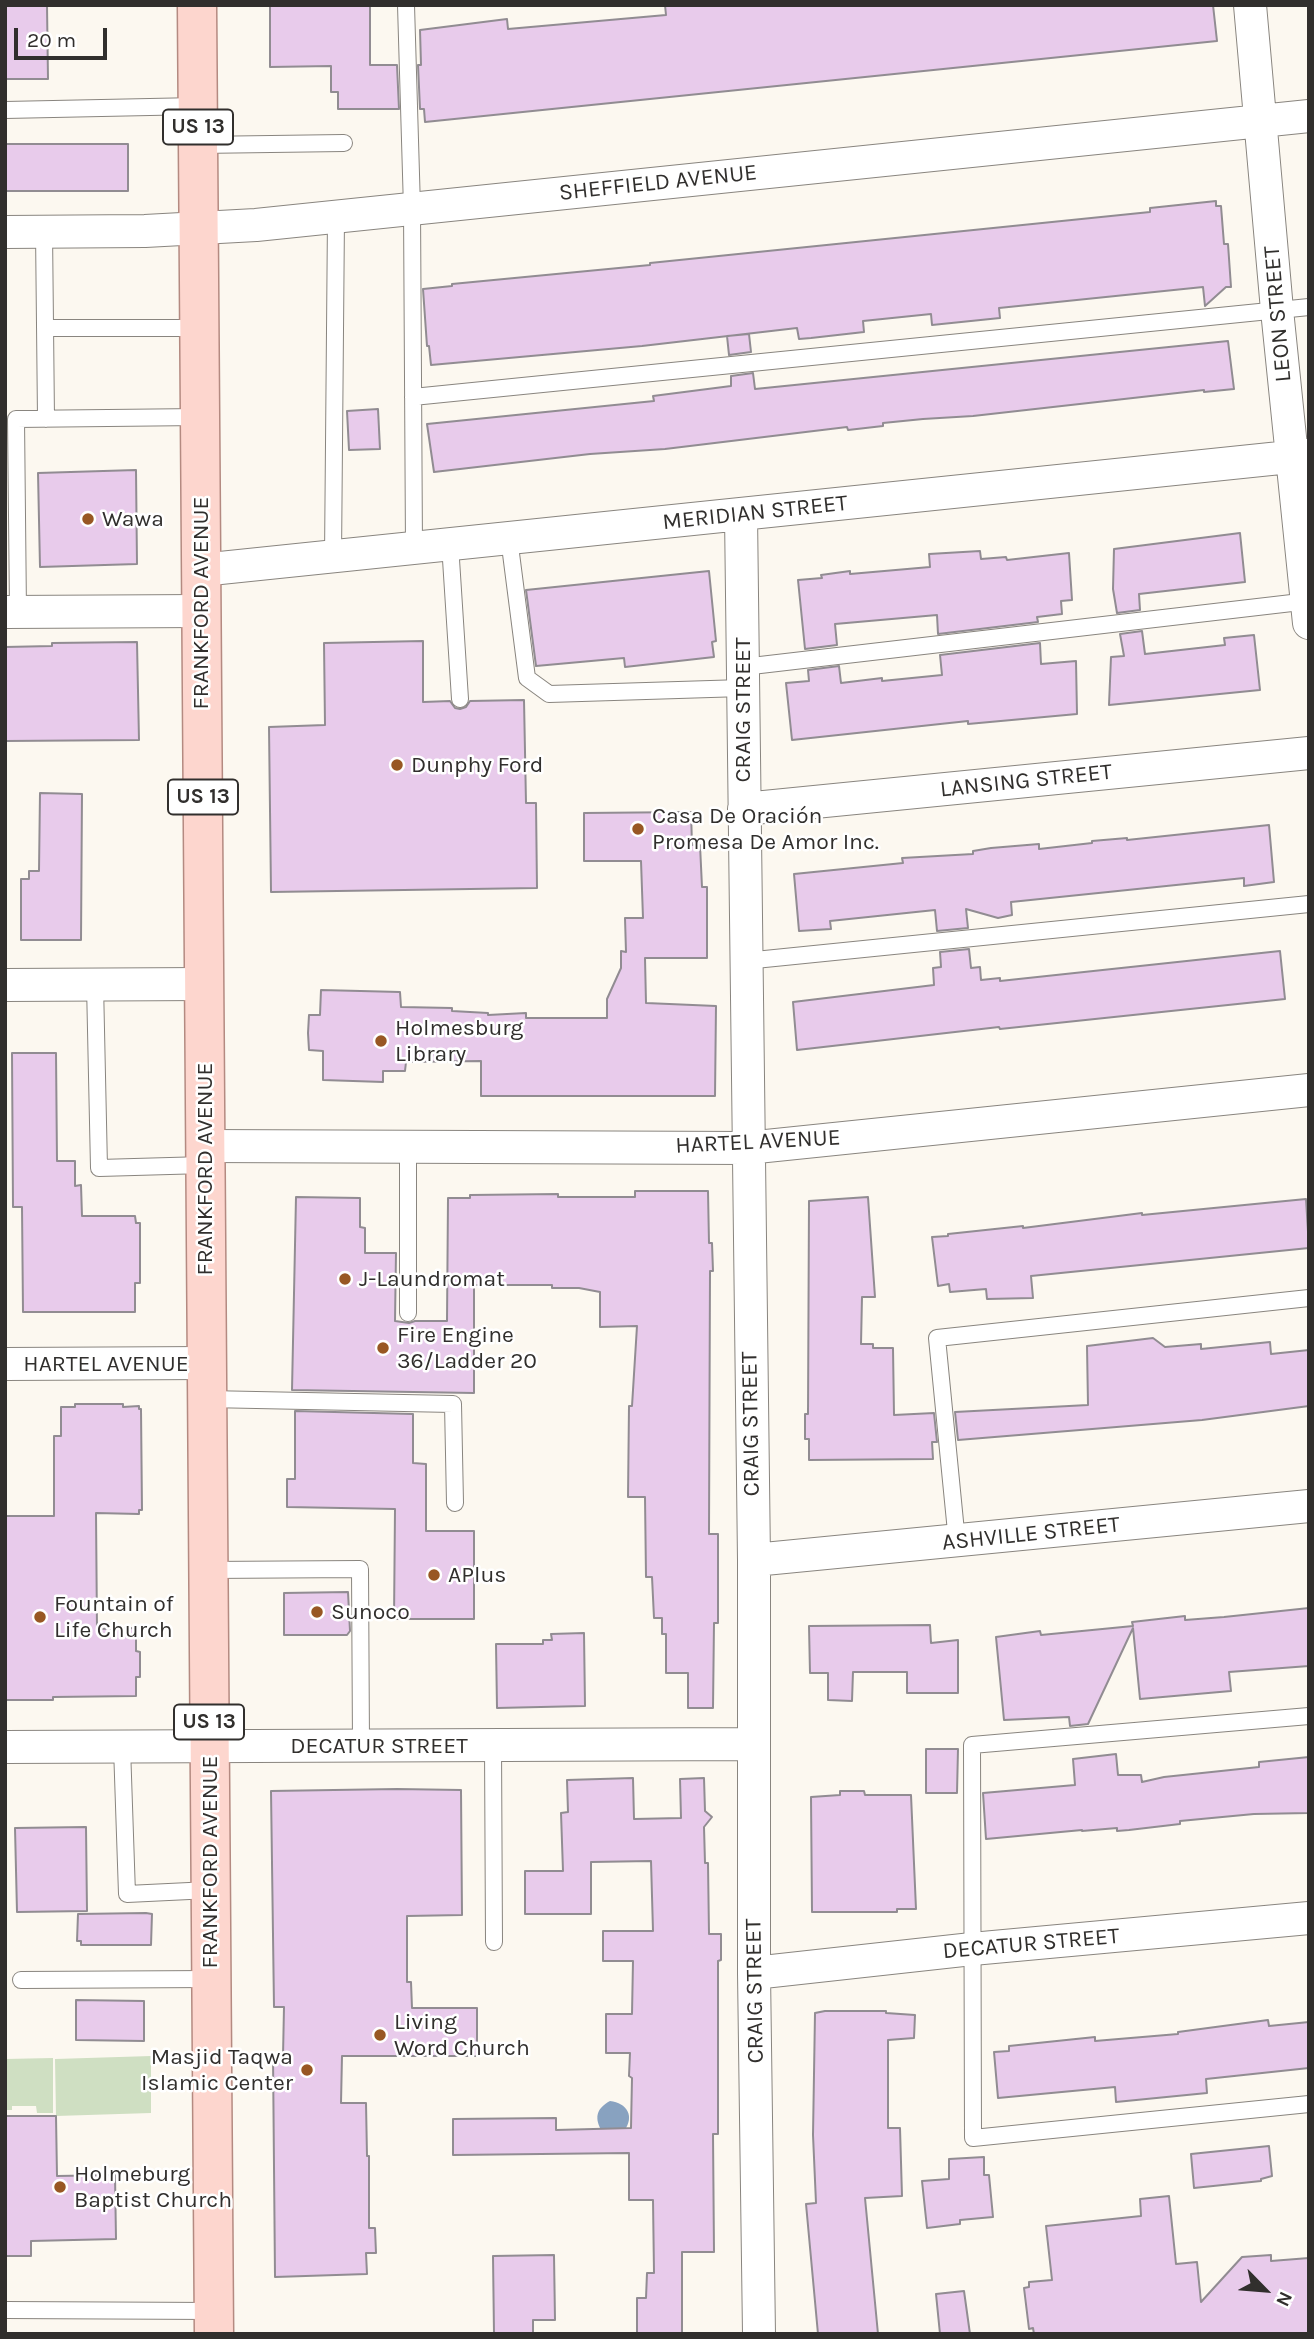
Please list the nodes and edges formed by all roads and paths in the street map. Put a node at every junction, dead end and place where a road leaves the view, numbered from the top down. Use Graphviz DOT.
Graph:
graph roads {
  1 [pos="197,5"];
  2 [pos="406,5"];
  3 [pos="1250,5"];
  4 [pos="198,106"];
  5 [pos="5,110"];
  6 [pos="1309,116"];
  7 [pos="1260,121"];
  8 [pos="344,143"];
  9 [pos="198,145"];
  10 [pos="412,208"];
  11 [pos="336,217"];
  12 [pos="199,229"];
  13 [pos="44,231"];
  14 [pos="5,232"];
  15 [pos="1309,307"];
  16 [pos="1277,310"];
  17 [pos="45,328"];
  18 [pos="199,328"];
  19 [pos="413,397"];
  20 [pos="200,417"];
  21 [pos="46,419"];
  22 [pos="1300,456"];
  23 [pos="741,514"];
  24 [pos="509,538"];
  25 [pos="450,544"];
  26 [pos="414,548"];
  27 [pos="333,556"];
  28 [pos="201,570"];
  29 [pos="1308,609"];
  30 [pos="201,611"];
  31 [pos="12,612"];
  32 [pos="743,677"];
  33 [pos="460,699"];
  34 [pos="1309,753"];
  35 [pos="744,809"];
  36 [pos="1309,904"];
  37 [pos="745,961"];
  38 [pos="95,984"];
  39 [pos="204,984"];
  40 [pos="5,985"];
  41 [pos="1309,1090"];
  42 [pos="408,1146"];
  43 [pos="747,1148"];
  44 [pos="205,1155"];
  45 [pos="1309,1298"];
  46 [pos="408,1312"];
  47 [pos="5,1364"];
  48 [pos="207,1381"];
  49 [pos="454,1503"];
  50 [pos="1309,1506"];
  51 [pos="957,1542"];
  52 [pos="754,1560"];
  53 [pos="208,1570"];
  54 [pos="1309,1716"];
  55 [pos="753,1744"];
  56 [pos="361,1745"];
  57 [pos="493,1745"];
  58 [pos="122,1746"];
  59 [pos="209,1746"];
  60 [pos="5,1747"];
  61 [pos="210,1890"];
  62 [pos="1309,1918"];
  63 [pos="494,1942"];
  64 [pos="972,1949"];
  65 [pos="754,1973"];
  66 [pos="211,1979"];
  67 [pos="21,1980"];
  68 [pos="1309,2104"];
  69 [pos="5,2310"];
  70 [pos="214,2322"];
  71 [pos="758,2334"];
  1 -- 4 [label="main road, FRANKFORD AVENUE / US 13"];
  2 -- 10 [label="lane"];
  3 -- 7 [label="street, LEON STREET"];
  4 -- 5 [label="lane"];
  4 -- 9 [label="main road, FRANKFORD AVENUE / US 13"];
  6 -- 7 [label="street, SHEFFIELD AVENUE"];
  7 -- 10 [label="street, SHEFFIELD AVENUE"];
  7 -- 16 [label="street, LEON STREET"];
  8 -- 9 [label="lane"];
  9 -- 12 [label="main road, FRANKFORD AVENUE / US 13"];
  10 -- 11 [label="street, SHEFFIELD AVENUE"];
  10 -- 19 [label="lane"];
  11 -- 12 [label="street, SHEFFIELD AVENUE"];
  11 -- 27 [label="lane"];
  12 -- 13 [label="street, SHEFFIELD AVENUE"];
  12 -- 18 [label="main road, FRANKFORD AVENUE / US 13"];
  13 -- 14 [label="street, SHEFFIELD AVENUE"];
  13 -- 17 [label="lane"];
  15 -- 16 [label="lane"];
  16 -- 19 [label="lane"];
  16 -- 22 [label="street, LEON STREET"];
  17 -- 18 [label="lane"];
  17 -- 21 [label="lane"];
  18 -- 20 [label="main road, FRANKFORD AVENUE / US 13"];
  19 -- 26 [label="lane"];
  20 -- 21 [label="lane"];
  20 -- 28 [label="main road, FRANKFORD AVENUE / US 13"];
  21 -- 31 [label="lane"];
  22 -- 23 [label="street, MERIDIAN STREET"];
  22 -- 29 [label="street, LEON STREET"];
  23 -- 24 [label="street, MERIDIAN STREET"];
  23 -- 32 [label="street, CRAIG STREET"];
  24 -- 25 [label="street, MERIDIAN STREET"];
  24 -- 32 [label="lane"];
  25 -- 26 [label="street, MERIDIAN STREET"];
  25 -- 33 [label="lane"];
  26 -- 27 [label="street, MERIDIAN STREET"];
  27 -- 28 [label="street, MERIDIAN STREET"];
  28 -- 30 [label="main road, FRANKFORD AVENUE / US 13"];
  29 -- 32 [label="lane"];
  30 -- 31 [label="street"];
  30 -- 39 [label="main road, FRANKFORD AVENUE / US 13"];
  32 -- 35 [label="street, CRAIG STREET"];
  34 -- 35 [label="street, LANSING STREET"];
  35 -- 37 [label="street, CRAIG STREET"];
  36 -- 37 [label="lane"];
  37 -- 43 [label="street, CRAIG STREET"];
  38 -- 39 [label="street"];
  38 -- 40 [label="street"];
  38 -- 44 [label="lane"];
  39 -- 44 [label="main road, FRANKFORD AVENUE / US 13"];
  41 -- 43 [label="street, HARTEL AVENUE"];
  42 -- 43 [label="street, HARTEL AVENUE"];
  42 -- 44 [label="street, HARTEL AVENUE"];
  42 -- 46 [label="lane"];
  43 -- 52 [label="street, CRAIG STREET"];
  44 -- 48 [label="main road, FRANKFORD AVENUE / US 13"];
  45 -- 51 [label="lane"];
  47 -- 48 [label="street, HARTEL AVENUE"];
  48 -- 49 [label="lane"];
  48 -- 53 [label="main road, FRANKFORD AVENUE / US 13"];
  50 -- 51 [label="street, ASHVILLE STREET"];
  51 -- 52 [label="street, ASHVILLE STREET"];
  52 -- 55 [label="street, CRAIG STREET"];
  53 -- 56 [label="lane"];
  53 -- 59 [label="main road, FRANKFORD AVENUE / US 13"];
  54 -- 64 [label="lane"];
  55 -- 57 [label="street, DECATUR STREET"];
  55 -- 65 [label="street, CRAIG STREET"];
  56 -- 57 [label="street, DECATUR STREET"];
  56 -- 59 [label="street, DECATUR STREET"];
  57 -- 63 [label="lane"];
  58 -- 59 [label="street, DECATUR STREET"];
  58 -- 60 [label="street, DECATUR STREET"];
  58 -- 61 [label="lane"];
  59 -- 61 [label="main road, FRANKFORD AVENUE / US 13"];
  61 -- 66 [label="main road, FRANKFORD AVENUE / US 13"];
  62 -- 64 [label="street, DECATUR STREET"];
  64 -- 65 [label="street, DECATUR STREET"];
  64 -- 68 [label="lane"];
  65 -- 71 [label="street, CRAIG STREET"];
  66 -- 67 [label="lane"];
  66 -- 70 [label="main road, FRANKFORD AVENUE / US 13"];
  69 -- 70 [label="lane"];
}
